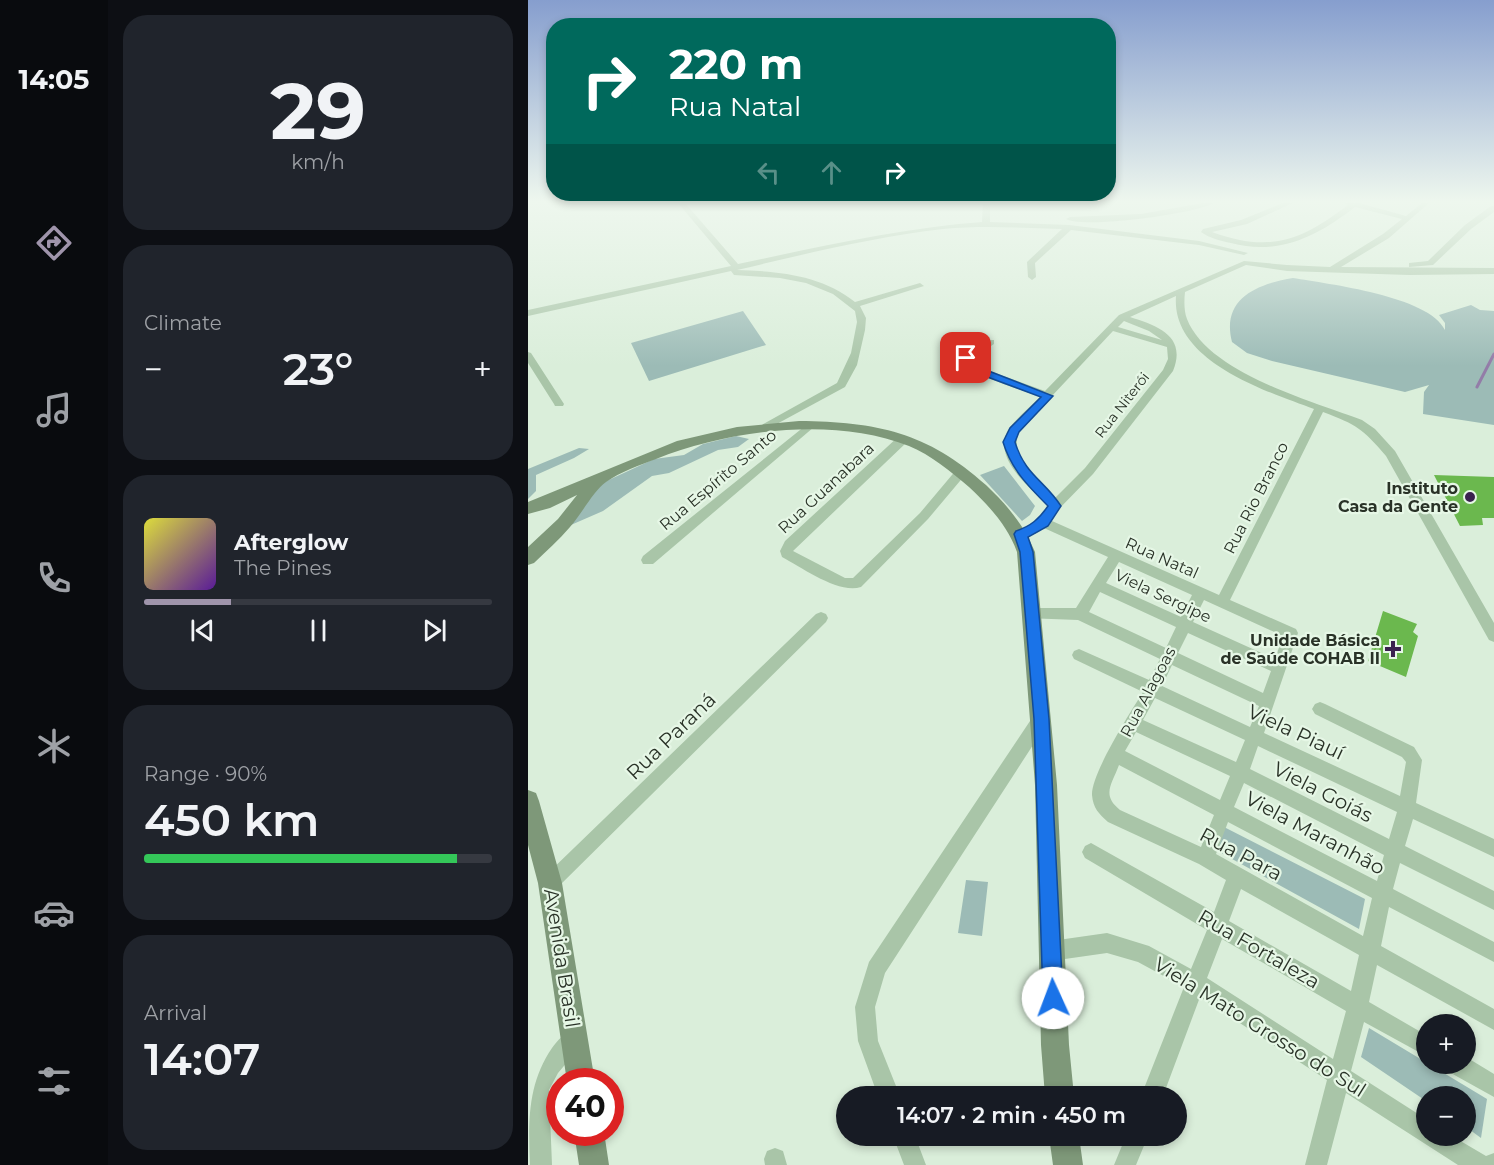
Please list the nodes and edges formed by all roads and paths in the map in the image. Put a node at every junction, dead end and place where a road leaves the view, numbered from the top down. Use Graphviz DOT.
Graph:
graph roads {
  1 [pos="728,257"];
  2 [pos="777,257"];
  3 [pos="1036,257"];
  4 [pos="1243,257"];
  5 [pos="1351,257"];
  6 [pos="1437,257"];
  7 [pos="1233,258"];
  8 [pos="1247,259"];
  9 [pos="1345,261"];
  10 [pos="754,262"];
  11 [pos="736,267"];
  12 [pos="1331,269"];
  13 [pos="1494,271"];
  14 [pos="715,272"];
  15 [pos="759,273"];
  16 [pos="1221,273"];
  17 [pos="1032,277"];
  18 [pos="920,286"];
  19 [pos="1181,290"];
  20 [pos="854,306"];
  21 [pos="528,313"];
  22 [pos="1122,317"];
  23 [pos="1112,328"];
  24 [pos="991,342"];
  25 [pos="1170,345"];
  26 [pos="528,355"];
  27 [pos="1048,396"];
  28 [pos="559,404"];
  29 [pos="1320,407"];
  30 [pos="810,426"];
  31 [pos="762,429"];
  32 [pos="903,439"];
  33 [pos="961,472"];
  34 [pos="599,480"];
  35 [pos="536,506"];
  36 [pos="1055,506"];
  37 [pos="1043,522"];
  38 [pos="564,523"];
  39 [pos="1021,534"];
  40 [pos="530,554"];
  41 [pos="1116,555"];
  42 [pos="648,560"];
  43 [pos="1097,585"];
  44 [pos="1200,593"];
  45 [pos="1222,603"];
  46 [pos="1030,614"];
  47 [pos="1080,614"];
  48 [pos="820,618"];
  49 [pos="1183,625"];
  50 [pos="1494,636"];
  51 [pos="1079,655"];
  52 [pos="1167,657"];
  53 [pos="1280,668"];
  54 [pos="1153,688"];
  55 [pos="1268,704"];
  56 [pos="1320,710"];
  57 [pos="1041,719"];
  58 [pos="1132,722"];
  59 [pos="1255,736"];
  60 [pos="1115,754"];
  61 [pos="1239,772"];
  62 [pos="1100,793"];
  63 [pos="528,801"];
  64 [pos="1407,808"];
  65 [pos="1223,811"];
  66 [pos="1494,848"];
  67 [pos="1395,851"];
  68 [pos="1091,852"];
  69 [pos="1205,858"];
  70 [pos="1237,876"];
  71 [pos="550,883"];
  72 [pos="1382,894"];
  73 [pos="1494,901"];
  74 [pos="1216,925"];
  75 [pos="1051,951"];
  76 [pos="1370,952"];
  77 [pos="1494,952"];
  78 [pos="1197,983"];
  79 [pos="1358,1005"];
  80 [pos="1494,1020"];
  81 [pos="575,1038"];
  82 [pos="1416,1040"];
  83 [pos="579,1068"];
  84 [pos="1473,1074"];
  85 [pos="1339,1077"];
  86 [pos="885,1086"];
  87 [pos="1059,1086"];
  88 [pos="1156,1086"];
  89 [pos="1494,1086"];
  90 [pos="1416,1126"];
  91 [pos="591,1146"];
  92 [pos="908,1146"];
  93 [pos="1066,1146"];
  94 [pos="1133,1146"];
  95 [pos="1448,1146"];
  96 [pos="541,1165"];
  97 [pos="594,1165"];
  98 [pos="915,1165"];
  99 [pos="1068,1165"];
  100 [pos="1125,1165"];
  101 [pos="1316,1165"];
  102 [pos="1479,1165"];
  1 -- 11 [label="street"];
  2 -- 10 [label="street"];
  3 -- 17 [label="street"];
  4 -- 8 [label="street"];
  5 -- 9 [label="street"];
  6 -- 9 [label="street"];
  7 -- 8 [label="street"];
  7 -- 16 [label="street"];
  8 -- 12 [label="street"];
  8 -- 16 [label="street"];
  9 -- 12 [label="street"];
  10 -- 11 [label="street"];
  10 -- 15 [label="street"];
  11 -- 14 [label="street"];
  12 -- 13 [label="street"];
  14 -- 15 [label="street"];
  14 -- 21 [label="street"];
  15 -- 20 [label="street"];
  16 -- 19 [label="street"];
  18 -- 20 [label="street"];
  19 -- 22 [label="street"];
  19 -- 29 [label="street"];
  20 -- 31 [label="street"];
  22 -- 23 [label="street"];
  22 -- 25 [label="street"];
  23 -- 25 [label="street"];
  23 -- 27 [label="street"];
  24 -- 27 [label="street"];
  25 -- 36 [label="street, Rua Niterói"];
  26 -- 28 [label="street"];
  27 -- 36 [label="street"];
  29 -- 45 [label="street, Rua Rio Branco"];
  29 -- 50 [label="street"];
  30 -- 31 [label="street"];
  30 -- 32 [label="street"];
  30 -- 42 [label="street, Rua Espírito Santo"];
  31 -- 34 [label="street"];
  32 -- 33 [label="street"];
  32 -- 33 [label="street, Rua Guanabara"];
  33 -- 39 [label="street"];
  34 -- 35 [label="street"];
  34 -- 38 [label="street"];
  35 -- 38 [label="street"];
  36 -- 37 [label="street, Rua Niterói"];
  37 -- 39 [label="street"];
  37 -- 41 [label="street, Rua Natal"];
  38 -- 40 [label="street"];
  39 -- 46 [label="street"];
  41 -- 43 [label="street"];
  41 -- 44 [label="street, Rua Natal"];
  43 -- 47 [label="street"];
  43 -- 49 [label="street, Viela Sergipe"];
  44 -- 45 [label="street, Rua Natal"];
  44 -- 49 [label="street, Rua Alagoas"];
  45 -- 53 [label="street, Rua Natal"];
  46 -- 47 [label="street"];
  46 -- 57 [label="street"];
  47 -- 52 [label="street"];
  48 -- 71 [label="street, Rua Paraná"];
  49 -- 52 [label="street, Rua Alagoas"];
  49 -- 53 [label="street, Viela Sergipe"];
  51 -- 54 [label="street, Viela Piauí"];
  52 -- 54 [label="street, Rua Alagoas"];
  52 -- 55 [label="street"];
  53 -- 55 [label="street"];
  54 -- 58 [label="street, Rua Alagoas"];
  54 -- 59 [label="street, Viela Piauí"];
  55 -- 59 [label="street"];
  56 -- 64 [label="street"];
  57 -- 75 [label="street"];
  57 -- 86 [label="street"];
  58 -- 60 [label="street, Rua Alagoas"];
  58 -- 61 [label="street, Viela Goiás"];
  59 -- 61 [label="street"];
  59 -- 64 [label="street, Viela Piauí"];
  60 -- 62 [label="street, Rua Alagoas"];
  60 -- 65 [label="street, Viela Maranhão"];
  61 -- 65 [label="street"];
  61 -- 67 [label="street, Viela Goiás"];
  62 -- 69 [label="street, Rua Para"];
  63 -- 71 [label="street, Avenida Brasil"];
  64 -- 66 [label="street, Viela Piauí"];
  64 -- 67 [label="street"];
  65 -- 69 [label="street"];
  65 -- 72 [label="street, Viela Maranhão"];
  67 -- 72 [label="street"];
  67 -- 73 [label="street, Viela Goiás"];
  68 -- 74 [label="street, Rua Fortaleza"];
  69 -- 70 [label="street, Rua Para"];
  70 -- 74 [label="street"];
  70 -- 76 [label="street, Rua Para"];
  71 -- 81 [label="street, Avenida Brasil"];
  72 -- 76 [label="street"];
  72 -- 77 [label="street, Viela Maranhão"];
  74 -- 78 [label="street"];
  74 -- 79 [label="street, Rua Fortaleza"];
  75 -- 78 [label="street, Viela Mato Grosso do Sul"];
  75 -- 87 [label="street"];
  76 -- 79 [label="street"];
  76 -- 80 [label="street, Rua Para"];
  78 -- 85 [label="street, Viela Mato Grosso do Sul"];
  78 -- 88 [label="street"];
  79 -- 82 [label="street, Rua Fortaleza"];
  79 -- 85 [label="street"];
  81 -- 83 [label="street, Avenida Brasil"];
  81 -- 96 [label="street"];
  84 -- 89 [label="street"];
  85 -- 90 [label="street, Viela Mato Grosso do Sul"];
  85 -- 101 [label="street"];
  91 -- 97 [label="street"];
  92 -- 98 [label="street"];
  93 -- 99 [label="street"];
  94 -- 100 [label="street"];
  95 -- 102 [label="street"];
}
